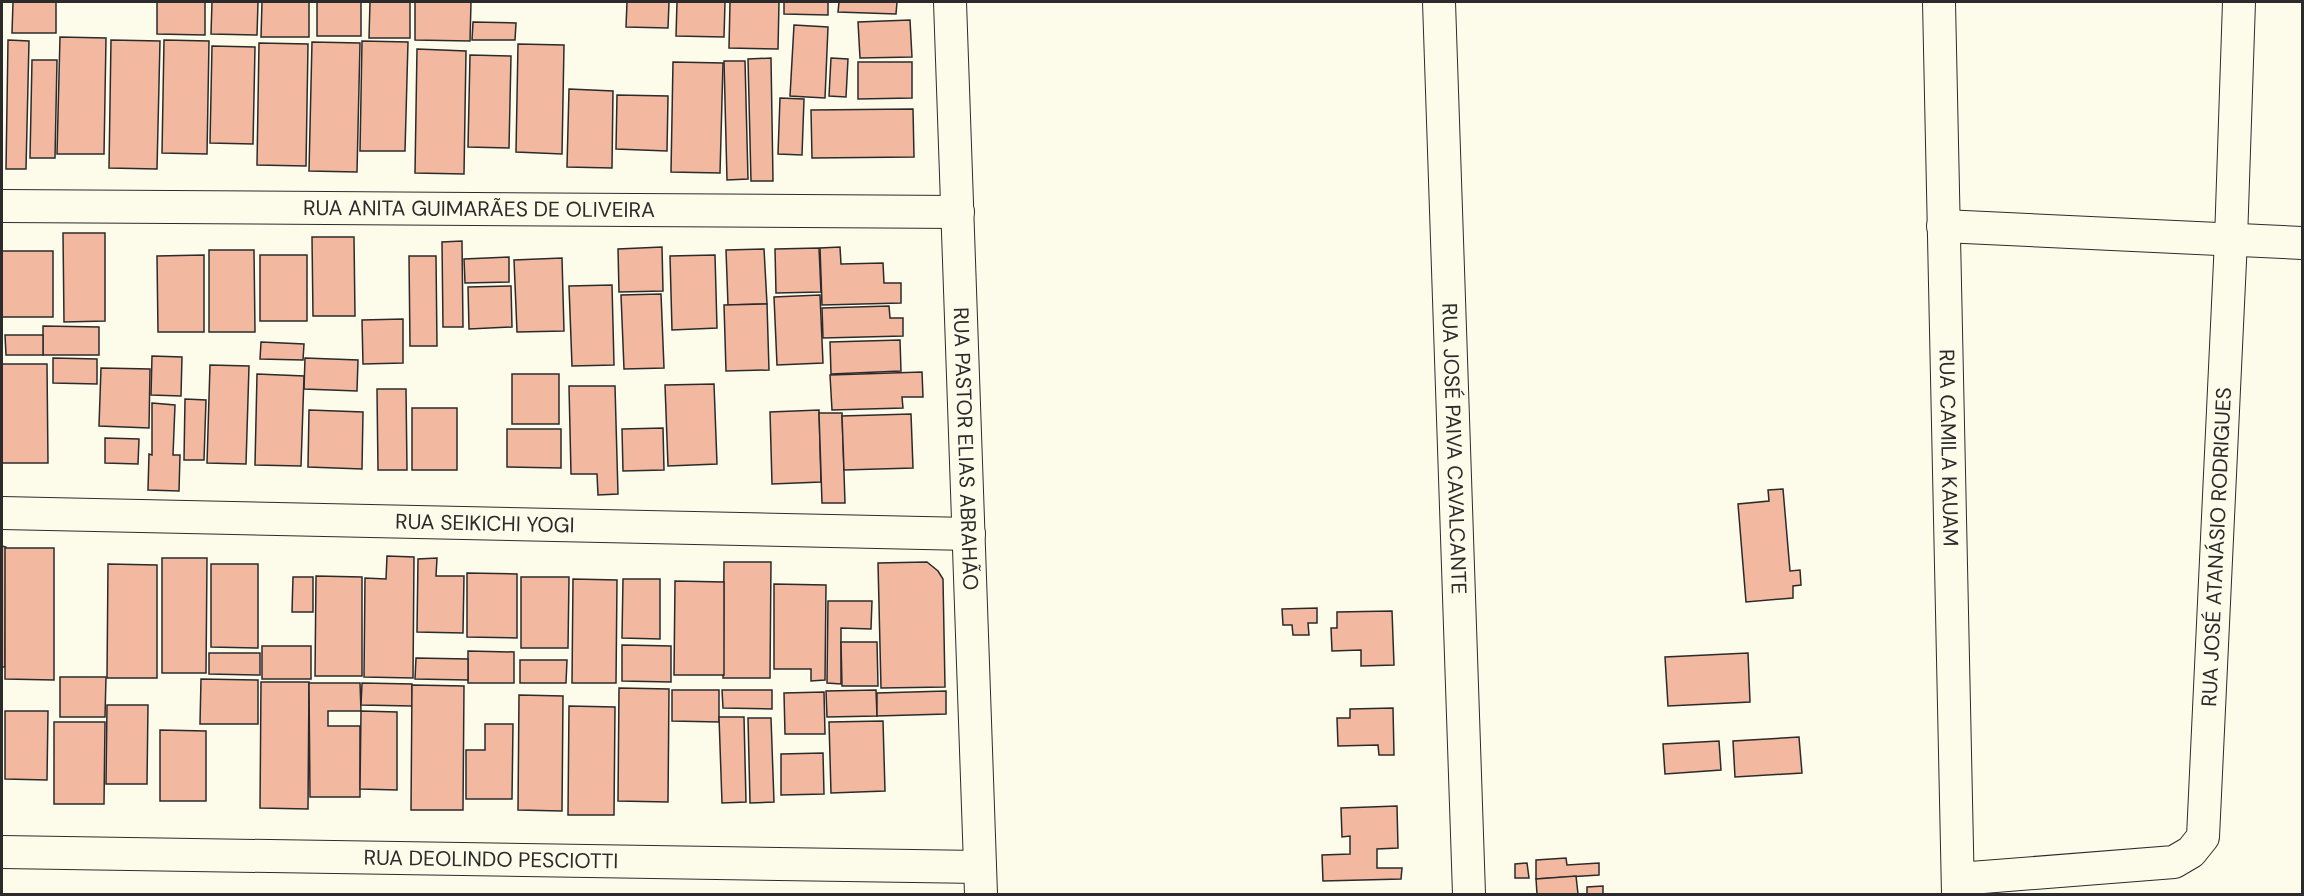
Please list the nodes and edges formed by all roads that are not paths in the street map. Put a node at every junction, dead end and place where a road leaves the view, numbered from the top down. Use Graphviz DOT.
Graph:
graph roads {
  1 [pos="950,2"];
  2 [pos="1439,2"];
  3 [pos="1939,2"];
  4 [pos="2239,2"];
  5 [pos="2,206"];
  6 [pos="958,213"];
  7 [pos="1943,226"];
  8 [pos="2230,240"];
  9 [pos="2302,243"];
  10 [pos="2,513"];
  11 [pos="969,534"];
  12 [pos="2,852"];
  13 [pos="981,881"];
  14 [pos="1958,887"];
  15 [pos="1469,894"];
  1 -- 6 [label="street, RUA PASTOR ELIAS ABRAHÃO"];
  2 -- 15 [label="street, RUA JOSÉ PAIVA CAVALCANTE"];
  3 -- 7 [label="street, RUA CAMILA KAUAM"];
  4 -- 8 [label="street, RUA JOSÉ ATANÁSIO RODRIGUES"];
  5 -- 6 [label="street, RUA ANITA GUIMARÃES DE OLIVEIRA"];
  6 -- 11 [label="street, RUA PASTOR ELIAS ABRAHÃO"];
  7 -- 8 [label="street"];
  7 -- 14 [label="street, RUA CAMILA KAUAM"];
  8 -- 9 [label="street"];
  8 -- 14 [label="street, RUA JOSÉ ATANÁSIO RODRIGUES"];
  10 -- 11 [label="street, RUA SEIKICHI YOGI"];
  11 -- 13 [label="street, RUA PASTOR ELIAS ABRAHÃO"];
  12 -- 13 [label="street, RUA DEOLINDO PESCIOTTI"];
}
